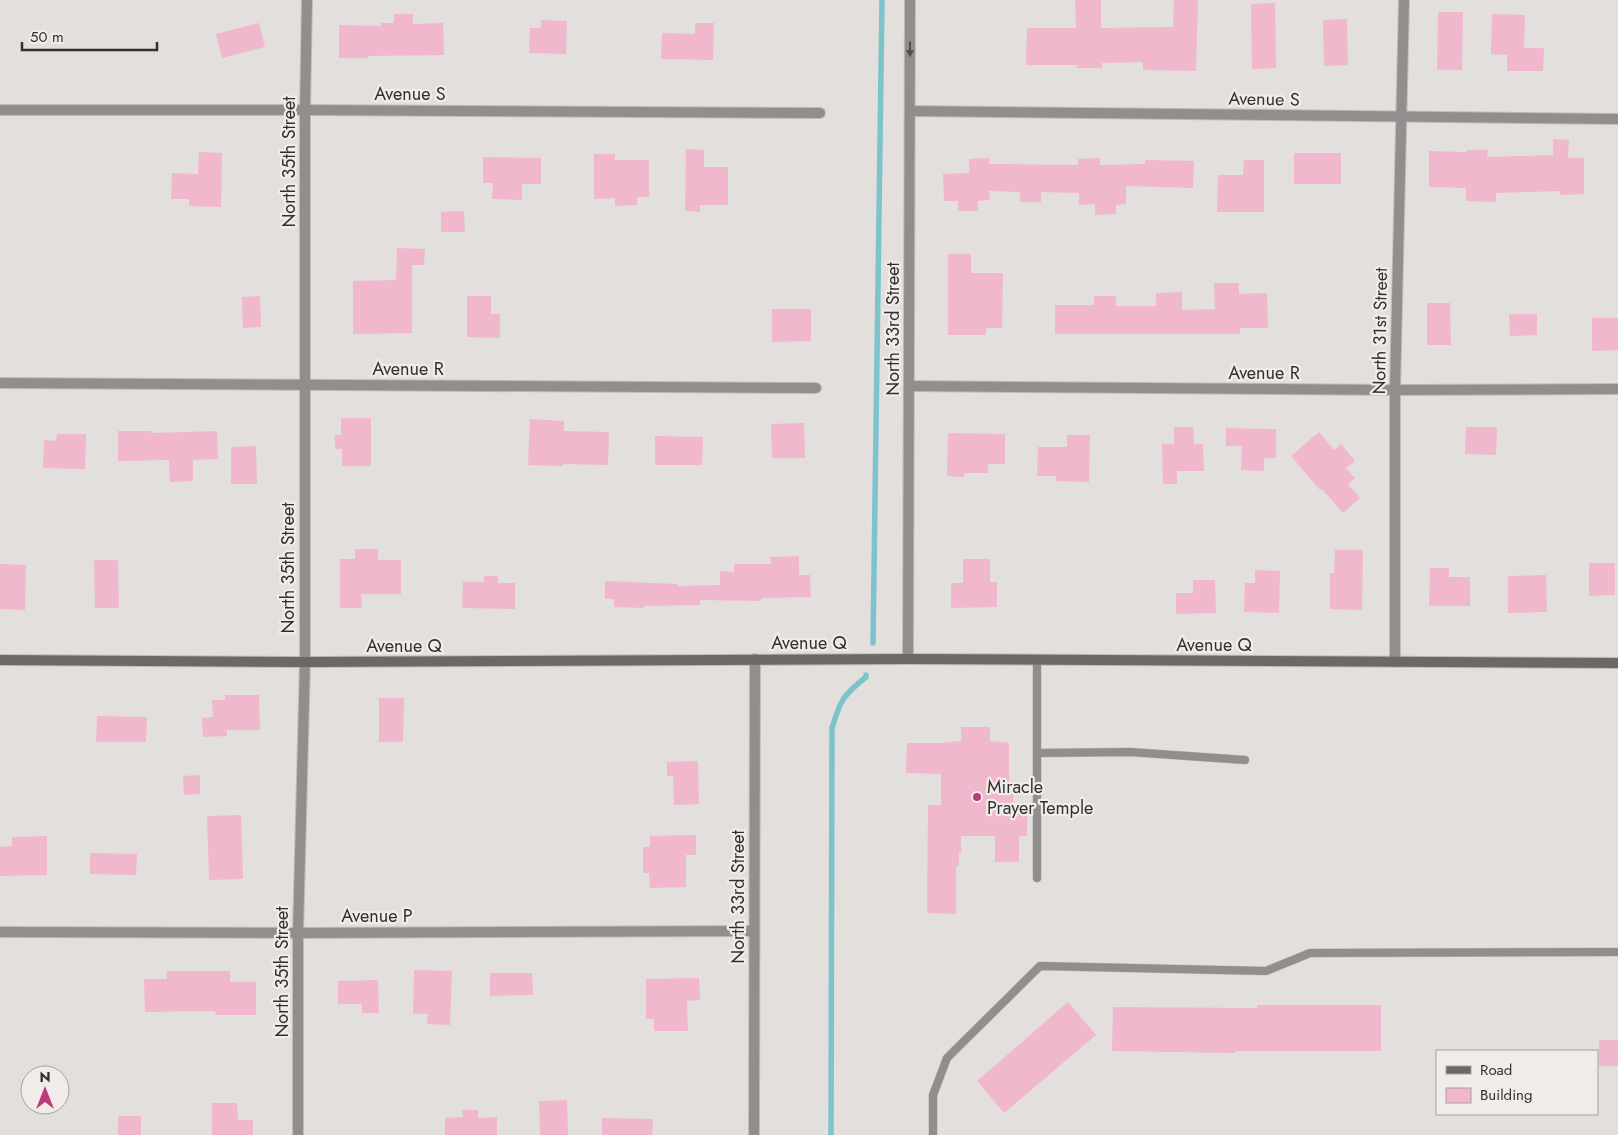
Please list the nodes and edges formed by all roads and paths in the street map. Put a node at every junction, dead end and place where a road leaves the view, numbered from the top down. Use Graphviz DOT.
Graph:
graph roads {
  1 [pos="308,0"];
  2 [pos="910,0"];
  3 [pos="1404,0"];
  4 [pos="0,110"];
  5 [pos="305,110"];
  6 [pos="910,111"];
  7 [pos="820,113"];
  8 [pos="1402,117"];
  9 [pos="1618,119"];
  10 [pos="0,383"];
  11 [pos="305,385"];
  12 [pos="909,386"];
  13 [pos="816,388"];
  14 [pos="1618,389"];
  15 [pos="1395,390"];
  16 [pos="908,659"];
  17 [pos="0,660"];
  18 [pos="755,660"];
  19 [pos="1037,660"];
  20 [pos="305,662"];
  21 [pos="1395,662"];
  22 [pos="1618,663"];
  23 [pos="1037,752"];
  24 [pos="1245,760"];
  25 [pos="1037,878"];
  26 [pos="754,931"];
  27 [pos="0,932"];
  28 [pos="298,933"];
  29 [pos="1618,952"];
  30 [pos="298,1135"];
  31 [pos="754,1135"];
  32 [pos="933,1135"];
  1 -- 5 [label="street, North 35th Street"];
  2 -- 6 [label="street, North 33rd Street, one-way"];
  3 -- 8 [label="street, North 31st Street"];
  4 -- 5 [label="street, Avenue S"];
  5 -- 7 [label="street, Avenue S"];
  5 -- 11 [label="street, North 35th Street"];
  6 -- 8 [label="street, Avenue S"];
  6 -- 12 [label="street, North 33rd Street"];
  8 -- 9 [label="street, Avenue S"];
  8 -- 15 [label="street, North 31st Street"];
  10 -- 11 [label="street, Avenue R"];
  11 -- 13 [label="street, Avenue R"];
  11 -- 20 [label="street, North 35th Street"];
  12 -- 15 [label="street, Avenue R"];
  12 -- 16 [label="street, North 33rd Street"];
  14 -- 15 [label="street, Avenue R"];
  15 -- 21 [label="street, North 31st Street"];
  16 -- 18 [label="street, Avenue Q"];
  16 -- 19 [label="street, Avenue Q"];
  17 -- 20 [label="street, Avenue Q"];
  18 -- 20 [label="street, Avenue Q"];
  18 -- 26 [label="street, North 33rd Street"];
  19 -- 21 [label="street, Avenue Q"];
  19 -- 23 [label="lane"];
  20 -- 28 [label="street, North 35th Street"];
  21 -- 22 [label="street, Avenue Q"];
  23 -- 24 [label="lane"];
  23 -- 25 [label="lane"];
  26 -- 28 [label="street, Avenue P"];
  26 -- 31 [label="street, North 33rd Street"];
  27 -- 28 [label="street, Avenue P"];
  28 -- 30 [label="street, North 35th Street"];
  29 -- 32 [label="lane"];
}
